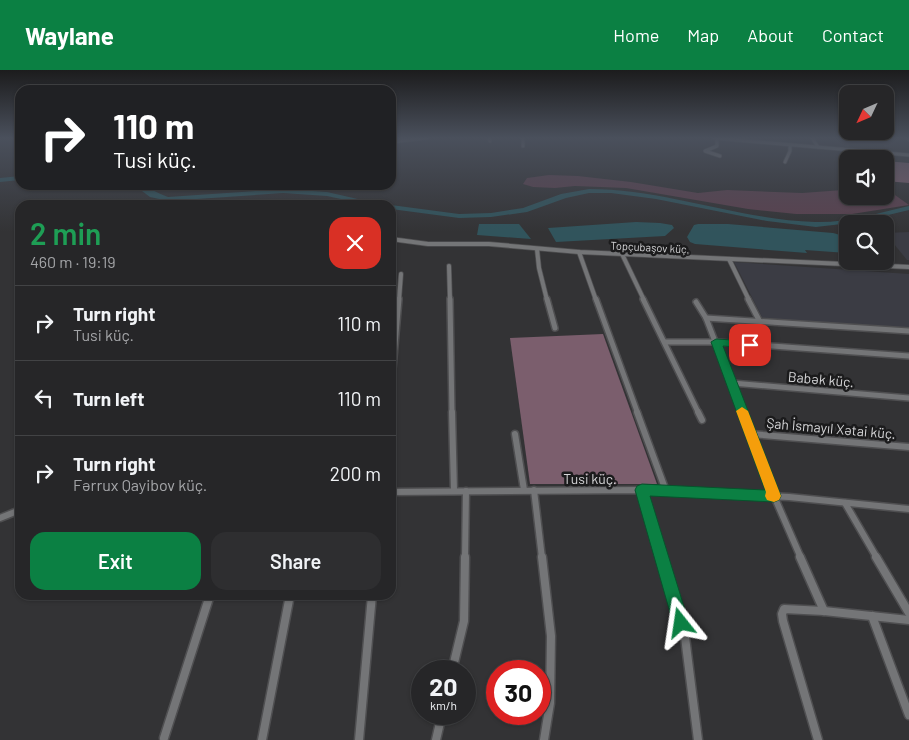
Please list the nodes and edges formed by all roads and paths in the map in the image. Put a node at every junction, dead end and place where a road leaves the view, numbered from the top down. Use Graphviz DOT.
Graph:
graph roads {
  1 [pos="396,239"];
  2 [pos="537,249"];
  3 [pos="579,252"];
  4 [pos="622,254"];
  5 [pos="729,259"];
  6 [pos="449,266"];
  7 [pos="909,267"];
  8 [pos="401,274"];
  9 [pos="696,302"];
  10 [pos="706,318"];
  11 [pos="759,320"];
  12 [pos="555,328"];
  13 [pos="909,331"];
  14 [pos="396,333"];
  15 [pos="665,342"];
  16 [pos="716,342"];
  17 [pos="909,356"];
  18 [pos="732,383"];
  19 [pos="909,398"];
  20 [pos="702,420"];
  21 [pos="515,434"];
  22 [pos="751,434"];
  23 [pos="909,447"];
  24 [pos="524,490"];
  25 [pos="534,490"];
  26 [pos="642,490"];
  27 [pos="454,491"];
  28 [pos="466,491"];
  29 [pos="666,491"];
  30 [pos="396,492"];
  31 [pos="774,496"];
  32 [pos="845,503"];
  33 [pos="909,509"];
  34 [pos="15,512"];
  35 [pos="0,518"];
  36 [pos="208,600"];
  37 [pos="289,600"];
  38 [pos="372,600"];
  39 [pos="824,611"];
  40 [pos="909,613"];
  41 [pos="872,616"];
  42 [pos="909,620"];
  43 [pos="455,660"];
  44 [pos="909,715"];
  45 [pos="439,725"];
  46 [pos="164,738"];
  47 [pos="262,740"];
  48 [pos="359,740"];
  49 [pos="436,740"];
  50 [pos="544,740"];
  51 [pos="698,740"];
  52 [pos="818,740"];
  1 -- 2 [label="street, Topçubaşov küç."];
  2 -- 3 [label="street, Topçubaşov küç."];
  2 -- 12 [label="street"];
  3 -- 4 [label="street, Topçubaşov küç."];
  3 -- 29 [label="street"];
  4 -- 5 [label="street, Topçubaşov küç."];
  4 -- 15 [label="street"];
  5 -- 7 [label="street, Topçubaşov küç."];
  5 -- 11 [label="street"];
  6 -- 27 [label="street"];
  8 -- 14 [label="street"];
  9 -- 10 [label="street"];
  10 -- 11 [label="street"];
  10 -- 16 [label="street"];
  11 -- 13 [label="street"];
  15 -- 16 [label="street"];
  15 -- 20 [label="street"];
  16 -- 17 [label="street"];
  16 -- 18 [label="street"];
  18 -- 19 [label="street, Babək küç."];
  18 -- 22 [label="street"];
  21 -- 24 [label="street"];
  22 -- 23 [label="street, Şah İsmayıl Xətai küç."];
  22 -- 31 [label="street"];
  24 -- 25 [label="street, Tusi küç."];
  24 -- 28 [label="street, Tusi küç."];
  25 -- 26 [label="street, Tusi küç."];
  25 -- 50 [label="street"];
  26 -- 29 [label="street, Tusi küç."];
  26 -- 51 [label="street"];
  27 -- 28 [label="street, Tusi küç."];
  27 -- 30 [label="street, Tusi küç."];
  28 -- 43 [label="street"];
  29 -- 31 [label="street, Tusi küç."];
  31 -- 32 [label="street, Tusi küç."];
  31 -- 39 [label="street"];
  32 -- 33 [label="street, Tusi küç."];
  32 -- 40 [label="street"];
  34 -- 35 [label="street"];
  36 -- 46 [label="street"];
  37 -- 47 [label="street"];
  38 -- 48 [label="street"];
  39 -- 41 [label="street"];
  39 -- 52 [label="street"];
  41 -- 42 [label="street"];
  41 -- 44 [label="street"];
  45 -- 49 [label="street"];
}
